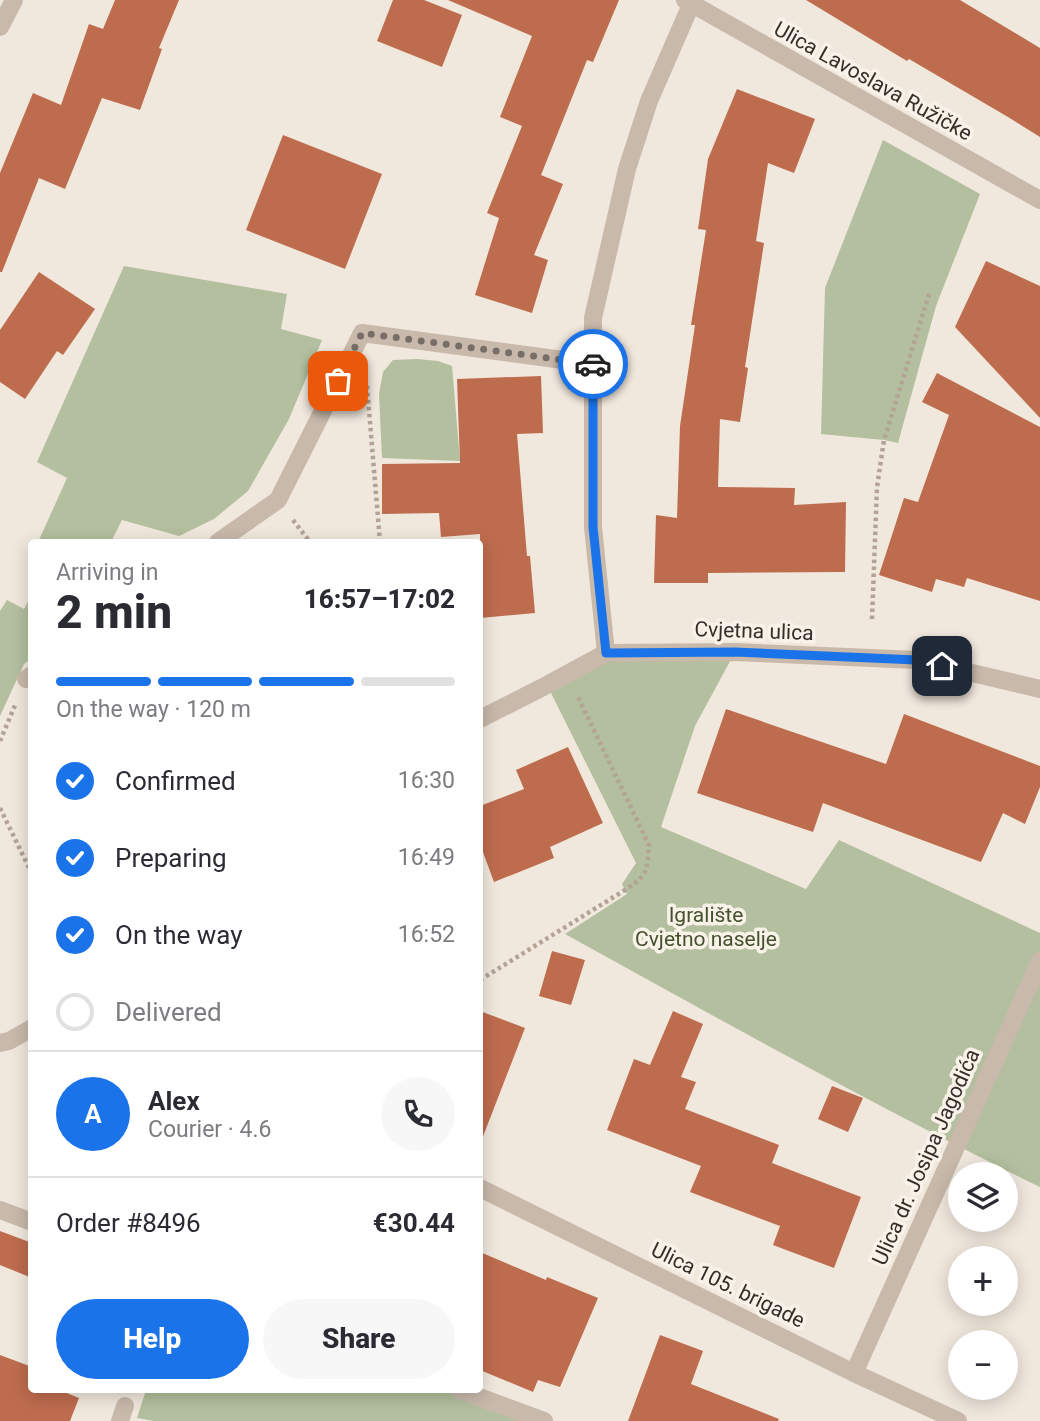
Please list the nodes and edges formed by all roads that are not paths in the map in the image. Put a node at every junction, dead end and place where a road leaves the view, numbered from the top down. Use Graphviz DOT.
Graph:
graph roads {
  1 [pos="14,0"];
  2 [pos="690,1"];
  3 [pos="0,27"];
  4 [pos="1040,200"];
  5 [pos="593,363"];
  6 [pos="222,539"];
  7 [pos="606,653"];
  8 [pos="1040,690"];
  9 [pos="483,717"];
  10 [pos="1040,961"];
  11 [pos="28,1030"];
  12 [pos="0,1043"];
  13 [pos="483,1189"];
  14 [pos="0,1210"];
  15 [pos="28,1220"];
  16 [pos="854,1373"];
  17 [pos="468,1393"];
  18 [pos="544,1421"];
  19 [pos="958,1421"];
  1 -- 3 [label="street"];
  2 -- 4 [label="street, Ulica Lavoslava Ružičke"];
  2 -- 5 [label="street"];
  5 -- 6 [label="street"];
  5 -- 7 [label="street"];
  7 -- 8 [label="street, Cvjetna ulica"];
  7 -- 9 [label="street, Cvjetna ulica"];
  10 -- 16 [label="street, Ulica dr. Josipa Jagodića"];
  11 -- 12 [label="street"];
  13 -- 16 [label="street, Ulica 105. brigade"];
  14 -- 15 [label="street"];
  16 -- 19 [label="street, Ulica 105. brigade"];
  17 -- 18 [label="street"];
}
